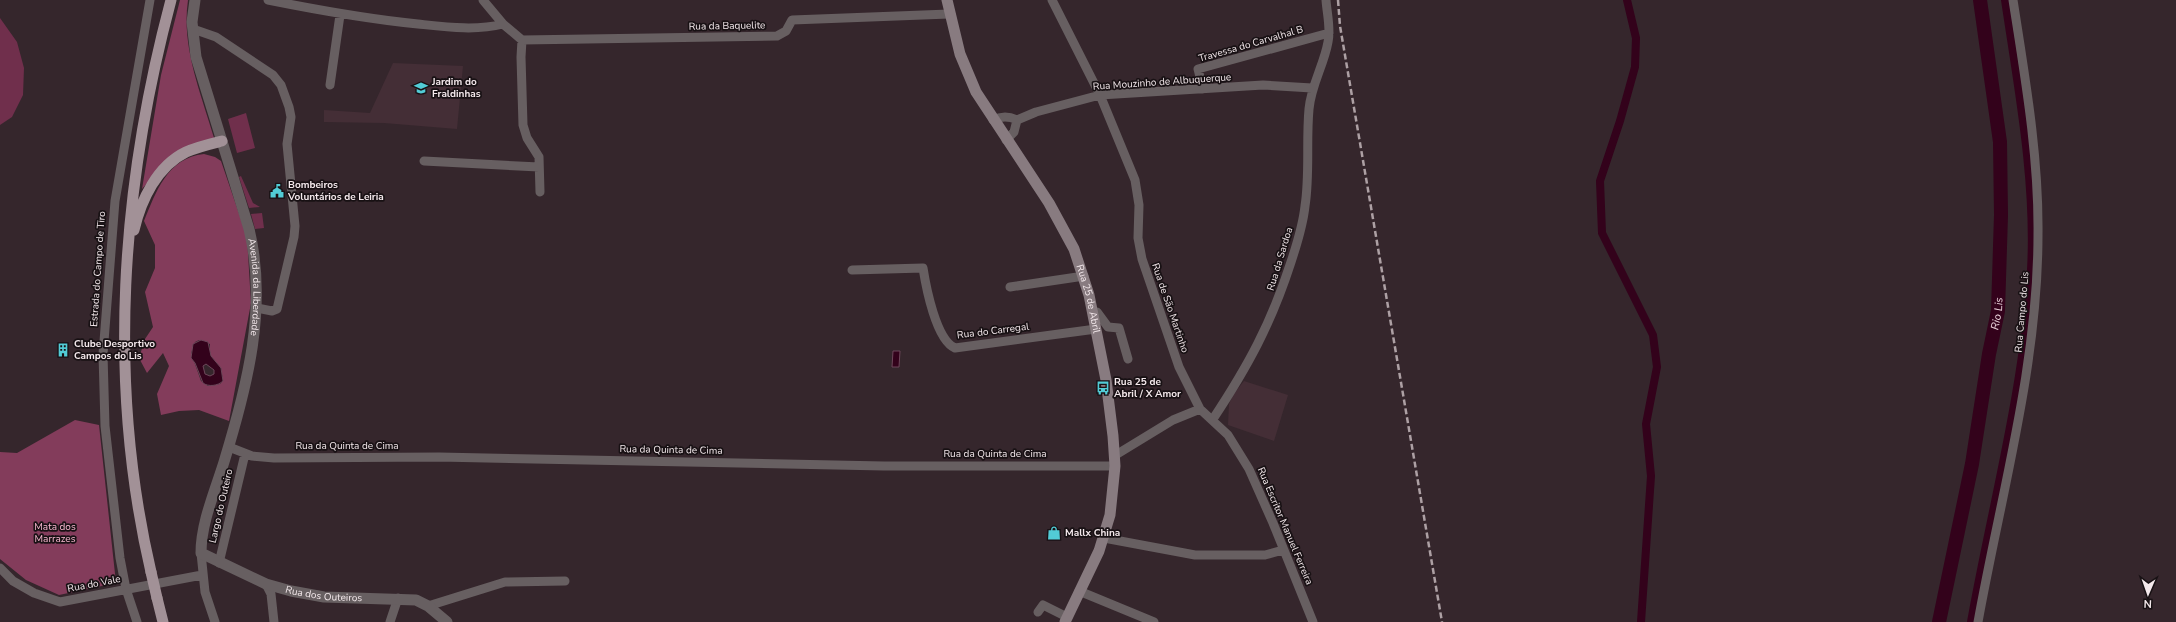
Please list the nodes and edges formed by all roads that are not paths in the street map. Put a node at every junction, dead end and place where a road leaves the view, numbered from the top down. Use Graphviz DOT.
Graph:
graph roads {
  1 [pos="150,0"];
  2 [pos="170,0"];
  3 [pos="195,0"];
  4 [pos="268,0"];
  5 [pos="483,0"];
  6 [pos="946,0"];
  7 [pos="1052,0"];
  8 [pos="1326,0"];
  9 [pos="2013,0"];
  10 [pos="949,14"];
  11 [pos="340,15"];
  12 [pos="503,24"];
  13 [pos="193,29"];
  14 [pos="1330,33"];
  15 [pos="522,40"];
  16 [pos="330,85"];
  17 [pos="1312,88"];
  18 [pos="1202,89"];
  19 [pos="1100,95"];
  20 [pos="993,120"];
  21 [pos="1016,120"];
  22 [pos="1006,140"];
  23 [pos="222,141"];
  24 [pos="424,161"];
  25 [pos="539,167"];
  26 [pos="540,192"];
  27 [pos="127,254"];
  28 [pos="852,270"];
  29 [pos="1084,276"];
  30 [pos="1010,287"];
  31 [pos="257,308"];
  32 [pos="1093,312"];
  33 [pos="1096,328"];
  34 [pos="1128,359"];
  35 [pos="1200,409"];
  36 [pos="1212,419"];
  37 [pos="229,447"];
  38 [pos="245,454"];
  39 [pos="1115,461"];
  40 [pos="1104,538"];
  41 [pos="1284,550"];
  42 [pos="201,553"];
  43 [pos="219,563"];
  44 [pos="0,568"];
  45 [pos="202,575"];
  46 [pos="565,580"];
  47 [pos="266,584"];
  48 [pos="126,589"];
  49 [pos="1079,591"];
  50 [pos="398,598"];
  51 [pos="428,606"];
  52 [pos="1038,612"];
  53 [pos="1066,620"];
  54 [pos="136,622"];
  55 [pos="163,622"];
  56 [pos="215,622"];
  57 [pos="274,622"];
  58 [pos="390,622"];
  59 [pos="447,622"];
  60 [pos="1154,622"];
  61 [pos="1312,622"];
  62 [pos="1978,622"];
  1 -- 48 [label="street, Estrada do Campo de Tiro"];
  2 -- 27 [label="main road"];
  3 -- 13 [label="street, Avenida da Liberdade"];
  4 -- 11 [label="street"];
  5 -- 12 [label="street"];
  6 -- 10 [label="main road, Rua 25 de Abril"];
  7 -- 19 [label="street, Rua de São Martinho"];
  8 -- 14 [label="street"];
  9 -- 62 [label="street, Rua Campo do Lis"];
  10 -- 15 [label="street, Rua da Baquelite"];
  10 -- 20 [label="main road, Rua 25 de Abril"];
  11 -- 12 [label="street"];
  11 -- 16 [label="street"];
  12 -- 15 [label="street"];
  13 -- 23 [label="street, Avenida da Liberdade"];
  13 -- 31 [label="street"];
  14 -- 17 [label="street, Rua da Sardoa"];
  14 -- 18 [label="street, Travessa do Carvalhal B"];
  15 -- 25 [label="street"];
  17 -- 18 [label="street, Rua Mouzinho de Albuquerque"];
  17 -- 36 [label="street, Rua da Sardoa"];
  18 -- 19 [label="street, Rua Mouzinho de Albuquerque"];
  19 -- 21 [label="street, Rua Mouzinho de Albuquerque"];
  19 -- 35 [label="street, Rua de São Martinho"];
  20 -- 21 [label="street, Rua Mouzinho de Albuquerque"];
  20 -- 22 [label="main road, Rua 25 de Abril"];
  21 -- 22 [label="street"];
  22 -- 29 [label="main road, Rua 25 de Abril"];
  23 -- 27 [label="main road"];
  23 -- 31 [label="street, Avenida da Liberdade"];
  24 -- 25 [label="street"];
  25 -- 26 [label="street"];
  27 -- 55 [label="main road, bridge"];
  28 -- 33 [label="street, Rua do Carregal"];
  29 -- 30 [label="street"];
  29 -- 32 [label="main road, Rua 25 de Abril"];
  31 -- 37 [label="street, Avenida da Liberdade"];
  32 -- 33 [label="main road, Rua 25 de Abril"];
  32 -- 34 [label="street"];
  33 -- 39 [label="main road, Rua 25 de Abril"];
  35 -- 36 [label="street, Rua Escritor Manuel Ferreira"];
  35 -- 39 [label="street"];
  36 -- 41 [label="street, Rua Escritor Manuel Ferreira"];
  37 -- 38 [label="street, Rua da Quinta de Cima"];
  37 -- 42 [label="street, Avenida da Liberdade"];
  38 -- 39 [label="street, Rua da Quinta de Cima"];
  38 -- 43 [label="street, Largo do Outeiro"];
  39 -- 40 [label="main road, Rua 25 de Abril"];
  40 -- 41 [label="street"];
  40 -- 49 [label="main road, Rua 25 de Abril"];
  41 -- 61 [label="street, Rua Escritor Manuel Ferreira"];
  42 -- 43 [label="street, Rua dos Outeiros"];
  42 -- 45 [label="street, Avenida da Liberdade"];
  43 -- 47 [label="street, Rua dos Outeiros"];
  44 -- 48 [label="street, Rua do Vale"];
  45 -- 48 [label="street, Rua do Vale"];
  45 -- 56 [label="street, Avenida da Liberdade"];
  46 -- 51 [label="street"];
  47 -- 50 [label="street, Rua dos Outeiros"];
  47 -- 57 [label="street"];
  48 -- 54 [label="street, Estrada do Campo de Tiro"];
  49 -- 53 [label="main road, Rua 25 de Abril"];
  49 -- 60 [label="street"];
  50 -- 51 [label="street, Rua dos Outeiros"];
  50 -- 58 [label="street"];
  51 -- 59 [label="street, Rua dos Outeiros"];
  52 -- 53 [label="street"];
}
